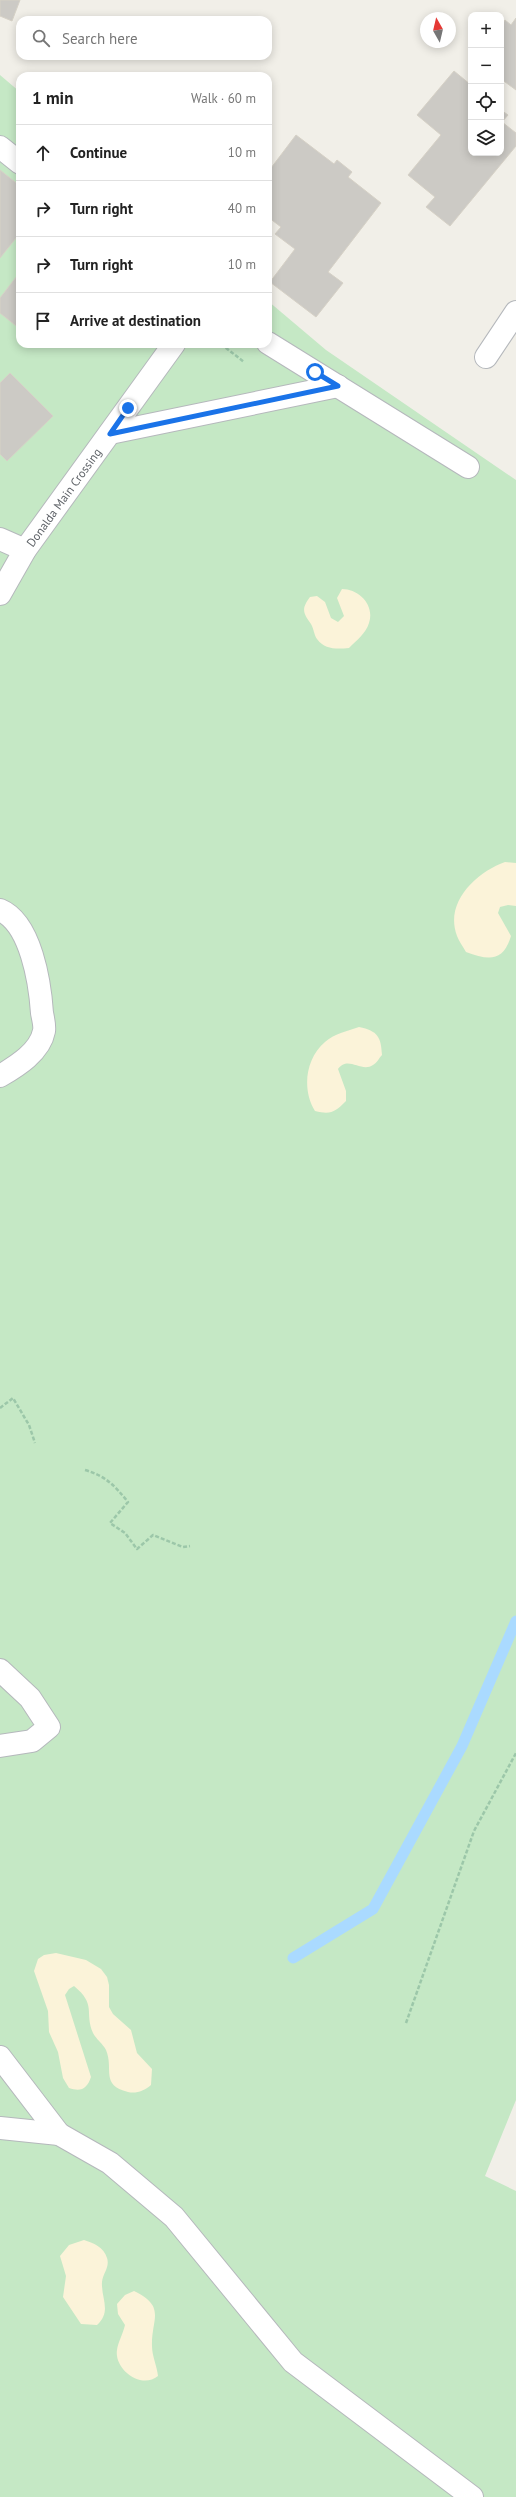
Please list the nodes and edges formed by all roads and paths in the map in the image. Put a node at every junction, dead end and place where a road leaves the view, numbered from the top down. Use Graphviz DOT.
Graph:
graph roads {
  1 [pos="0,147"];
  2 [pos="16,160"];
  3 [pos="516,312"];
  4 [pos="272,345"];
  5 [pos="171,348"];
  6 [pos="486,356"];
  7 [pos="338,386"];
  8 [pos="110,434"];
  9 [pos="468,467"];
  10 [pos="0,539"];
  11 [pos="25,550"];
  12 [pos="0,594"];
  13 [pos="0,910"];
  14 [pos="0,1076"];
  15 [pos="0,1408"];
  16 [pos="35,1443"];
  17 [pos="85,1470"];
  18 [pos="190,1546"];
  19 [pos="0,1670"];
  20 [pos="0,1746"];
  21 [pos="516,1753"];
  22 [pos="406,2023"];
  23 [pos="0,2057"];
  24 [pos="0,2128"];
  25 [pos="59,2134"];
  26 [pos="472,2497"];
  1 -- 2 [label="street"];
  3 -- 6 [label="street"];
  4 -- 7 [label="street"];
  5 -- 8 [label="street, Donalda Main Crossing"];
  7 -- 8 [label="street"];
  7 -- 9 [label="street"];
  8 -- 11 [label="street, Donalda Main Crossing"];
  10 -- 11 [label="street"];
  11 -- 12 [label="street, Donalda Main Crossing"];
  13 -- 14 [label="street"];
  15 -- 16 [label="path"];
  17 -- 18 [label="path"];
  19 -- 20 [label="street"];
  21 -- 22 [label="path"];
  23 -- 25 [label="street"];
  24 -- 25 [label="street"];
  25 -- 26 [label="street"];
}
